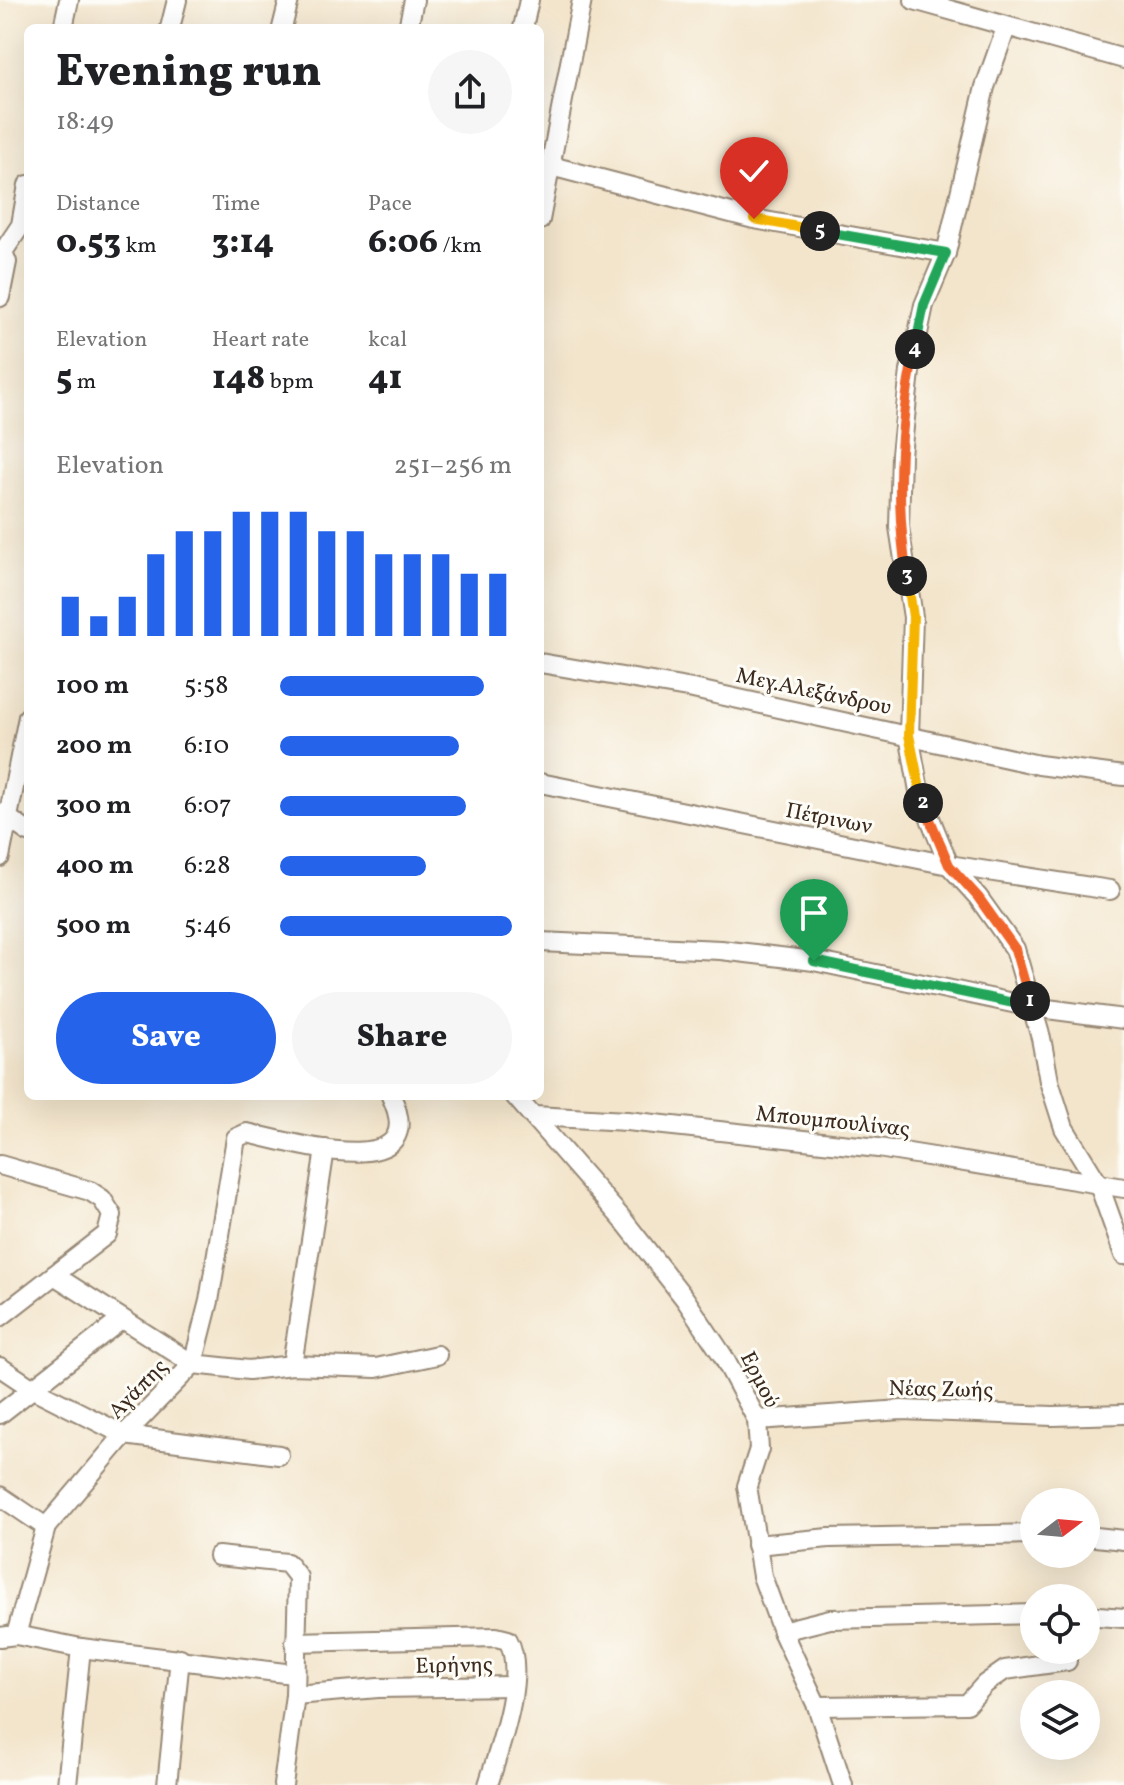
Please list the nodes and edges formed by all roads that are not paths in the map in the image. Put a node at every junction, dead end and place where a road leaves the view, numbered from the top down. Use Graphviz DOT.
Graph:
graph roads {
  1 [pos="69,0"];
  2 [pos="177,0"];
  3 [pos="289,0"];
  4 [pos="414,0"];
  5 [pos="529,0"];
  6 [pos="582,0"];
  7 [pos="914,0"];
  8 [pos="64,24"];
  9 [pos="171,24"];
  10 [pos="283,24"];
  11 [pos="409,24"];
  12 [pos="524,24"];
  13 [pos="1006,28"];
  14 [pos="1124,59"];
  15 [pos="551,166"];
  16 [pos="544,200"];
  17 [pos="24,208"];
  18 [pos="946,253"];
  19 [pos="0,297"];
  20 [pos="544,664"];
  21 [pos="24,733"];
  22 [pos="909,735"];
  23 [pos="1124,776"];
  24 [pos="544,784"];
  25 [pos="4,815"];
  26 [pos="24,829"];
  27 [pos="0,857"];
  28 [pos="949,865"];
  29 [pos="1110,890"];
  30 [pos="544,942"];
  31 [pos="1032,1007"];
  32 [pos="1124,1019"];
  33 [pos="392,1100"];
  34 [pos="519,1100"];
  35 [pos="534,1116"];
  36 [pos="325,1149"];
  37 [pos="0,1165"];
  38 [pos="1099,1185"];
  39 [pos="1124,1188"];
  40 [pos="1124,1255"];
  41 [pos="54,1275"];
  42 [pos="0,1317"];
  43 [pos="121,1320"];
  44 [pos="437,1355"];
  45 [pos="193,1364"];
  46 [pos="292,1365"];
  47 [pos="0,1367"];
  48 [pos="33,1389"];
  49 [pos="0,1414"];
  50 [pos="1124,1414"];
  51 [pos="757,1420"];
  52 [pos="124,1435"];
  53 [pos="279,1455"];
  54 [pos="0,1496"];
  55 [pos="46,1527"];
  56 [pos="1020,1534"];
  57 [pos="1100,1537"];
  58 [pos="1124,1540"];
  59 [pos="756,1545"];
  60 [pos="218,1556"];
  61 [pos="1020,1614"];
  62 [pos="1100,1616"];
  63 [pos="1124,1618"];
  64 [pos="782,1631"];
  65 [pos="8,1636"];
  66 [pos="295,1642"];
  67 [pos="81,1648"];
  68 [pos="180,1658"];
  69 [pos="1046,1664"];
  70 [pos="293,1674"];
  71 [pos="513,1686"];
  72 [pos="295,1695"];
  73 [pos="817,1706"];
  74 [pos="67,1785"];
  75 [pos="167,1785"];
  76 [pos="283,1785"];
  77 [pos="488,1785"];
  78 [pos="843,1785"];
  1 -- 8 [label="street"];
  2 -- 9 [label="street"];
  3 -- 10 [label="street"];
  4 -- 11 [label="street"];
  5 -- 12 [label="street"];
  6 -- 15 [label="street"];
  7 -- 13 [label="street"];
  13 -- 14 [label="street"];
  13 -- 18 [label="street"];
  15 -- 16 [label="street"];
  15 -- 18 [label="street"];
  17 -- 19 [label="street"];
  18 -- 22 [label="street"];
  20 -- 22 [label="street, Μεγ.Αλεξάνδρου"];
  21 -- 25 [label="street"];
  22 -- 23 [label="street, Μεγ.Αλεξάνδρου"];
  22 -- 28 [label="street"];
  24 -- 28 [label="street, Πέτρινων"];
  25 -- 26 [label="street"];
  25 -- 27 [label="street"];
  28 -- 29 [label="street, Πέτρινων"];
  28 -- 31 [label="street"];
  30 -- 31 [label="street"];
  31 -- 32 [label="street"];
  31 -- 38 [label="street"];
  33 -- 36 [label="street"];
  34 -- 35 [label="street, Ερμού"];
  35 -- 38 [label="street, Μπουμπουλίνας"];
  35 -- 51 [label="street, Ερμού"];
  36 -- 45 [label="street, Αγάπης"];
  36 -- 46 [label="street"];
  37 -- 41 [label="street"];
  38 -- 39 [label="street, Μπουμπουλίνας"];
  38 -- 40 [label="street"];
  41 -- 42 [label="street"];
  41 -- 43 [label="street"];
  43 -- 45 [label="street"];
  43 -- 48 [label="street"];
  44 -- 46 [label="street"];
  45 -- 46 [label="street"];
  45 -- 52 [label="street, Αγάπης"];
  47 -- 48 [label="street"];
  48 -- 49 [label="street"];
  48 -- 52 [label="street"];
  50 -- 51 [label="street, Νέας Ζωής"];
  51 -- 59 [label="street, Ερμού"];
  52 -- 53 [label="street"];
  52 -- 55 [label="street, Αγάπης"];
  54 -- 55 [label="street"];
  55 -- 65 [label="street, Αγάπης"];
  56 -- 59 [label="street"];
  57 -- 58 [label="street"];
  59 -- 64 [label="street, Ερμού"];
  60 -- 66 [label="street"];
  61 -- 64 [label="street"];
  62 -- 63 [label="street"];
  64 -- 73 [label="street, Ερμού"];
  65 -- 67 [label="street"];
  66 -- 70 [label="street"];
  66 -- 71 [label="street"];
  67 -- 68 [label="street"];
  67 -- 74 [label="street"];
  68 -- 70 [label="street"];
  68 -- 75 [label="street"];
  69 -- 73 [label="street"];
  70 -- 72 [label="street"];
  71 -- 72 [label="street, Ειρήνης"];
  71 -- 77 [label="street, Ειρήνης"];
  72 -- 76 [label="street"];
  73 -- 78 [label="street, Ερμού"];
}
